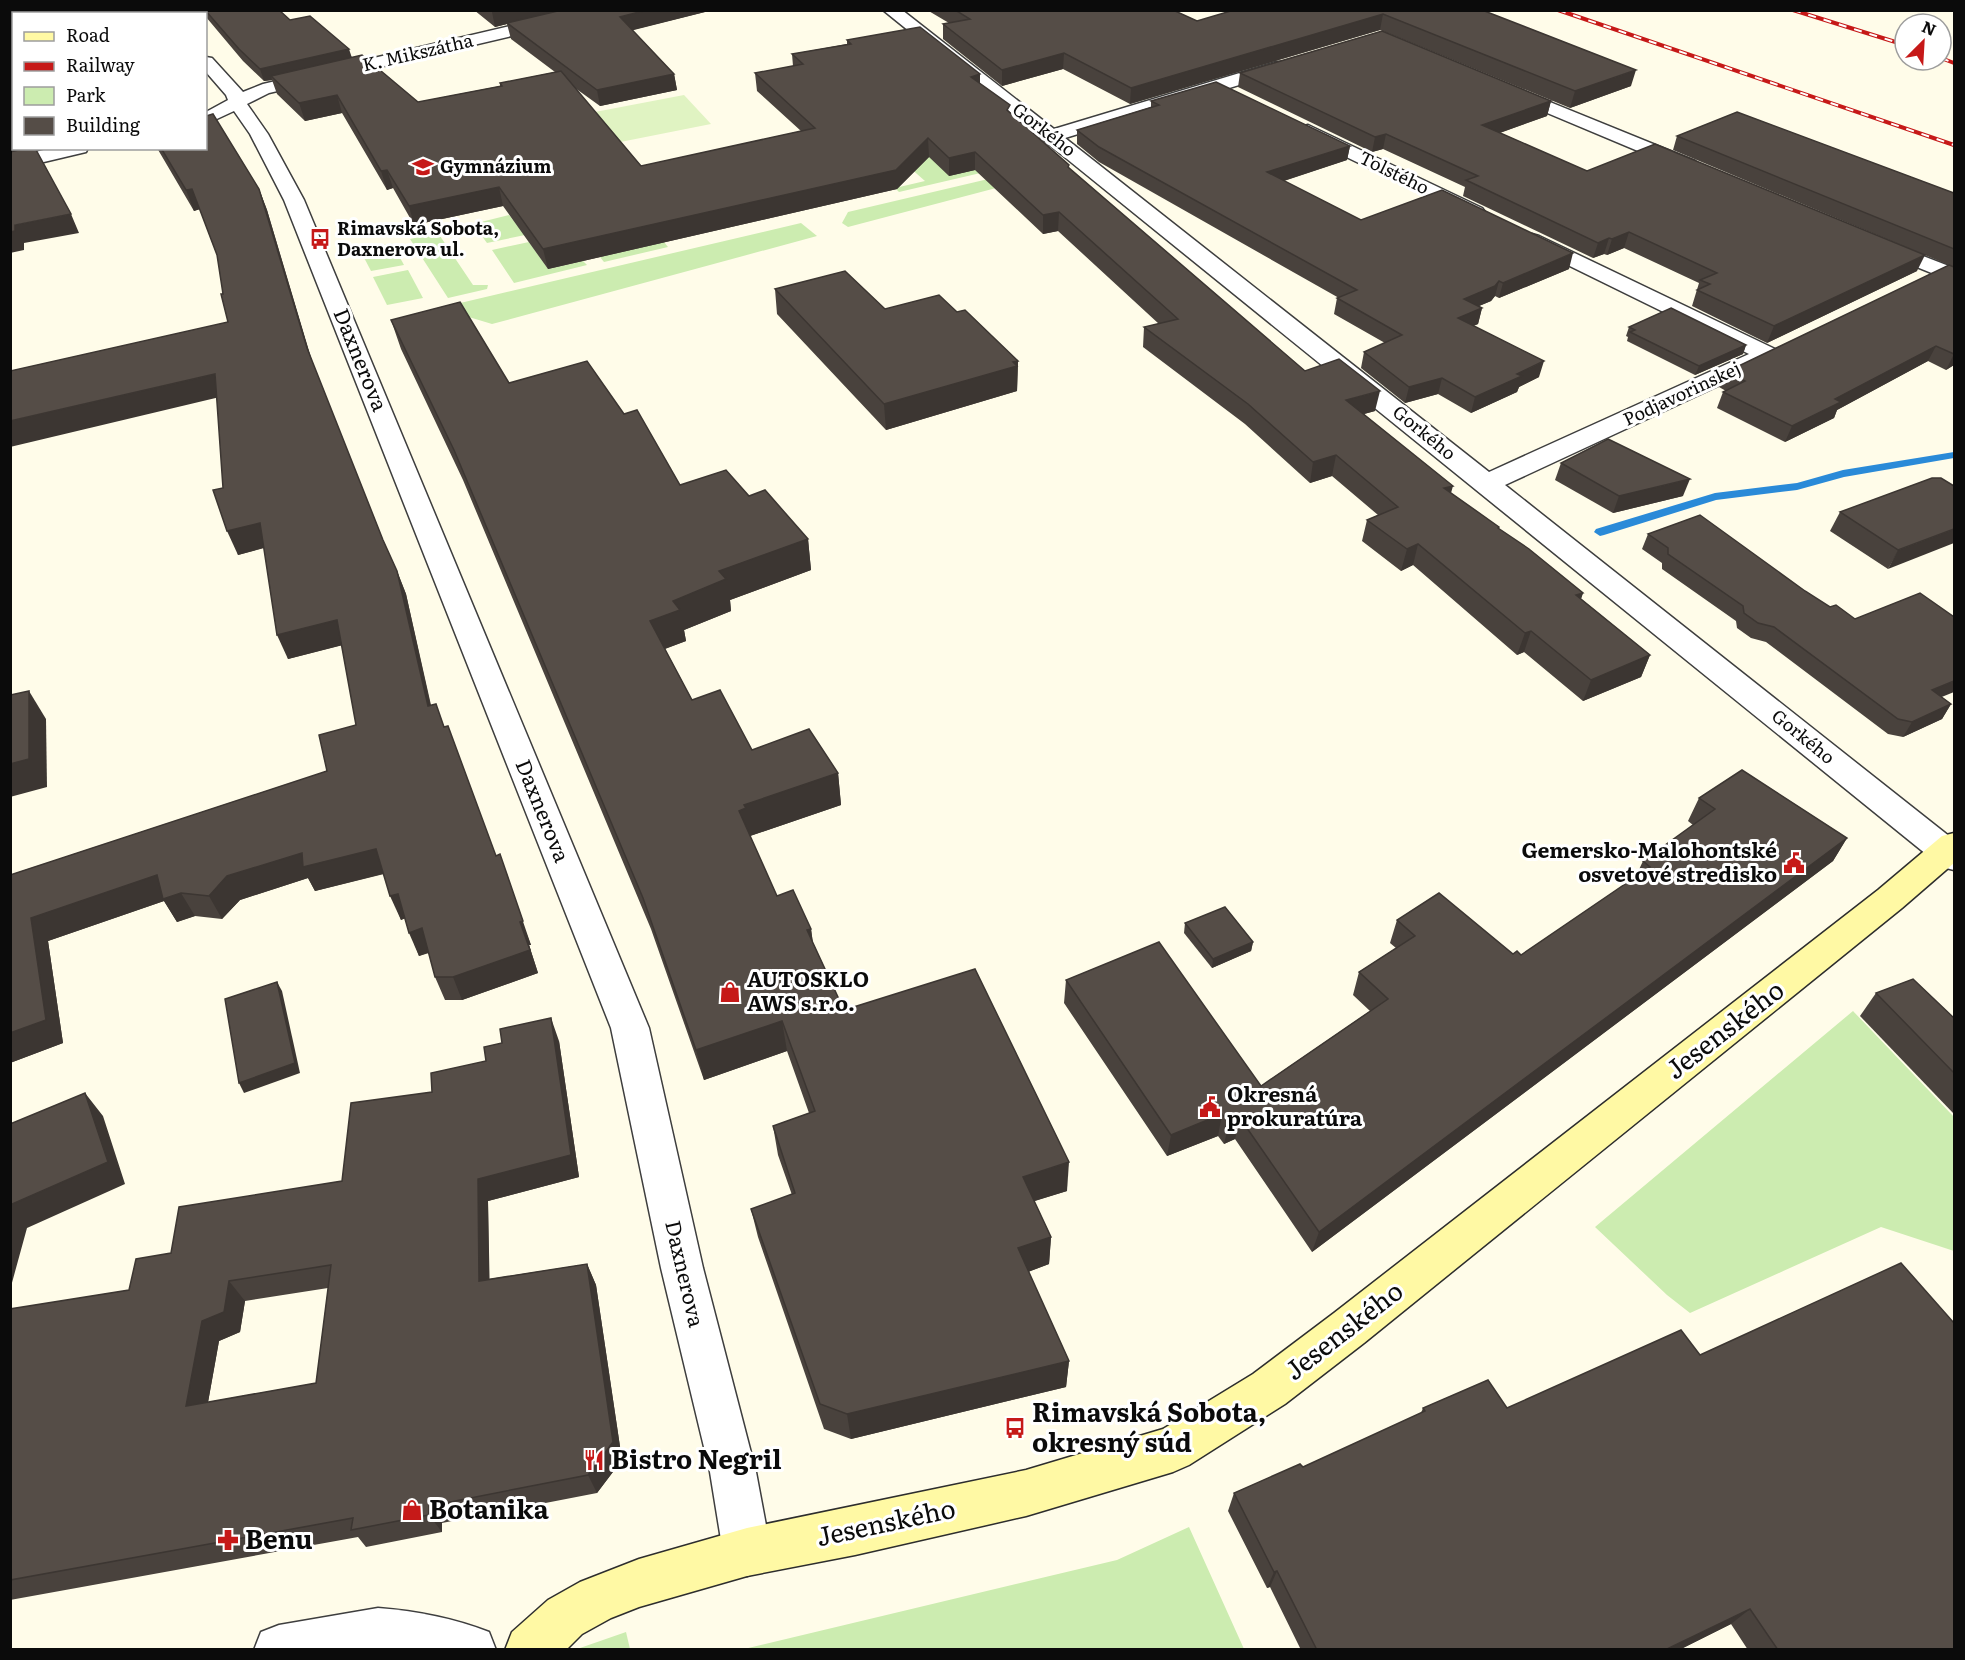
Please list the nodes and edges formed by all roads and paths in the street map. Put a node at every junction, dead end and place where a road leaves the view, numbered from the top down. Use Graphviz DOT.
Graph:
graph roads {
  1 [pos="90,10"];
  2 [pos="601,10"];
  3 [pos="891,10"];
  4 [pos="72,12"];
  5 [pos="1303,60"];
  6 [pos="207,63"];
  7 [pos="1490,83"];
  8 [pos="1215,86"];
  9 [pos="1246,101"];
  10 [pos="222,111"];
  11 [pos="1289,122"];
  12 [pos="1052,136"];
  13 [pos="70,150"];
  14 [pos="10,164"];
  15 [pos="1710,174"];
  16 [pos="1491,220"];
  17 [pos="1512,230"];
  18 [pos="1864,238"];
  19 [pos="1948,273"];
  20 [pos="1910,285"];
  21 [pos="1487,483"];
  22 [pos="1952,852"];
  23 [pos="747,1552"];
  24 [pos="279,1650"];
  25 [pos="471,1650"];
  26 [pos="530,1650"];
  1 -- 4 [label="street"];
  2 -- 10 [label="street, K. Mikszátha"];
  3 -- 12 [label="street, Gorkého"];
  5 -- 8 [label="street"];
  6 -- 10 [label="street, Daxnerova"];
  7 -- 15 [label="street"];
  8 -- 9 [label="street"];
  8 -- 12 [label="street"];
  10 -- 23 [label="street, Daxnerova"];
  11 -- 16 [label="street, Tolstého"];
  12 -- 21 [label="street, Gorkého"];
  13 -- 14 [label="street"];
  17 -- 21 [label="street, Podjavorinskej"];
  18 -- 19 [label="street"];
  19 -- 20 [label="street"];
  21 -- 22 [label="street, Gorkého"];
  22 -- 23 [label="street, Jesenského"];
  23 -- 26 [label="street, Jesenského"];
  24 -- 25 [label="street"];
}
